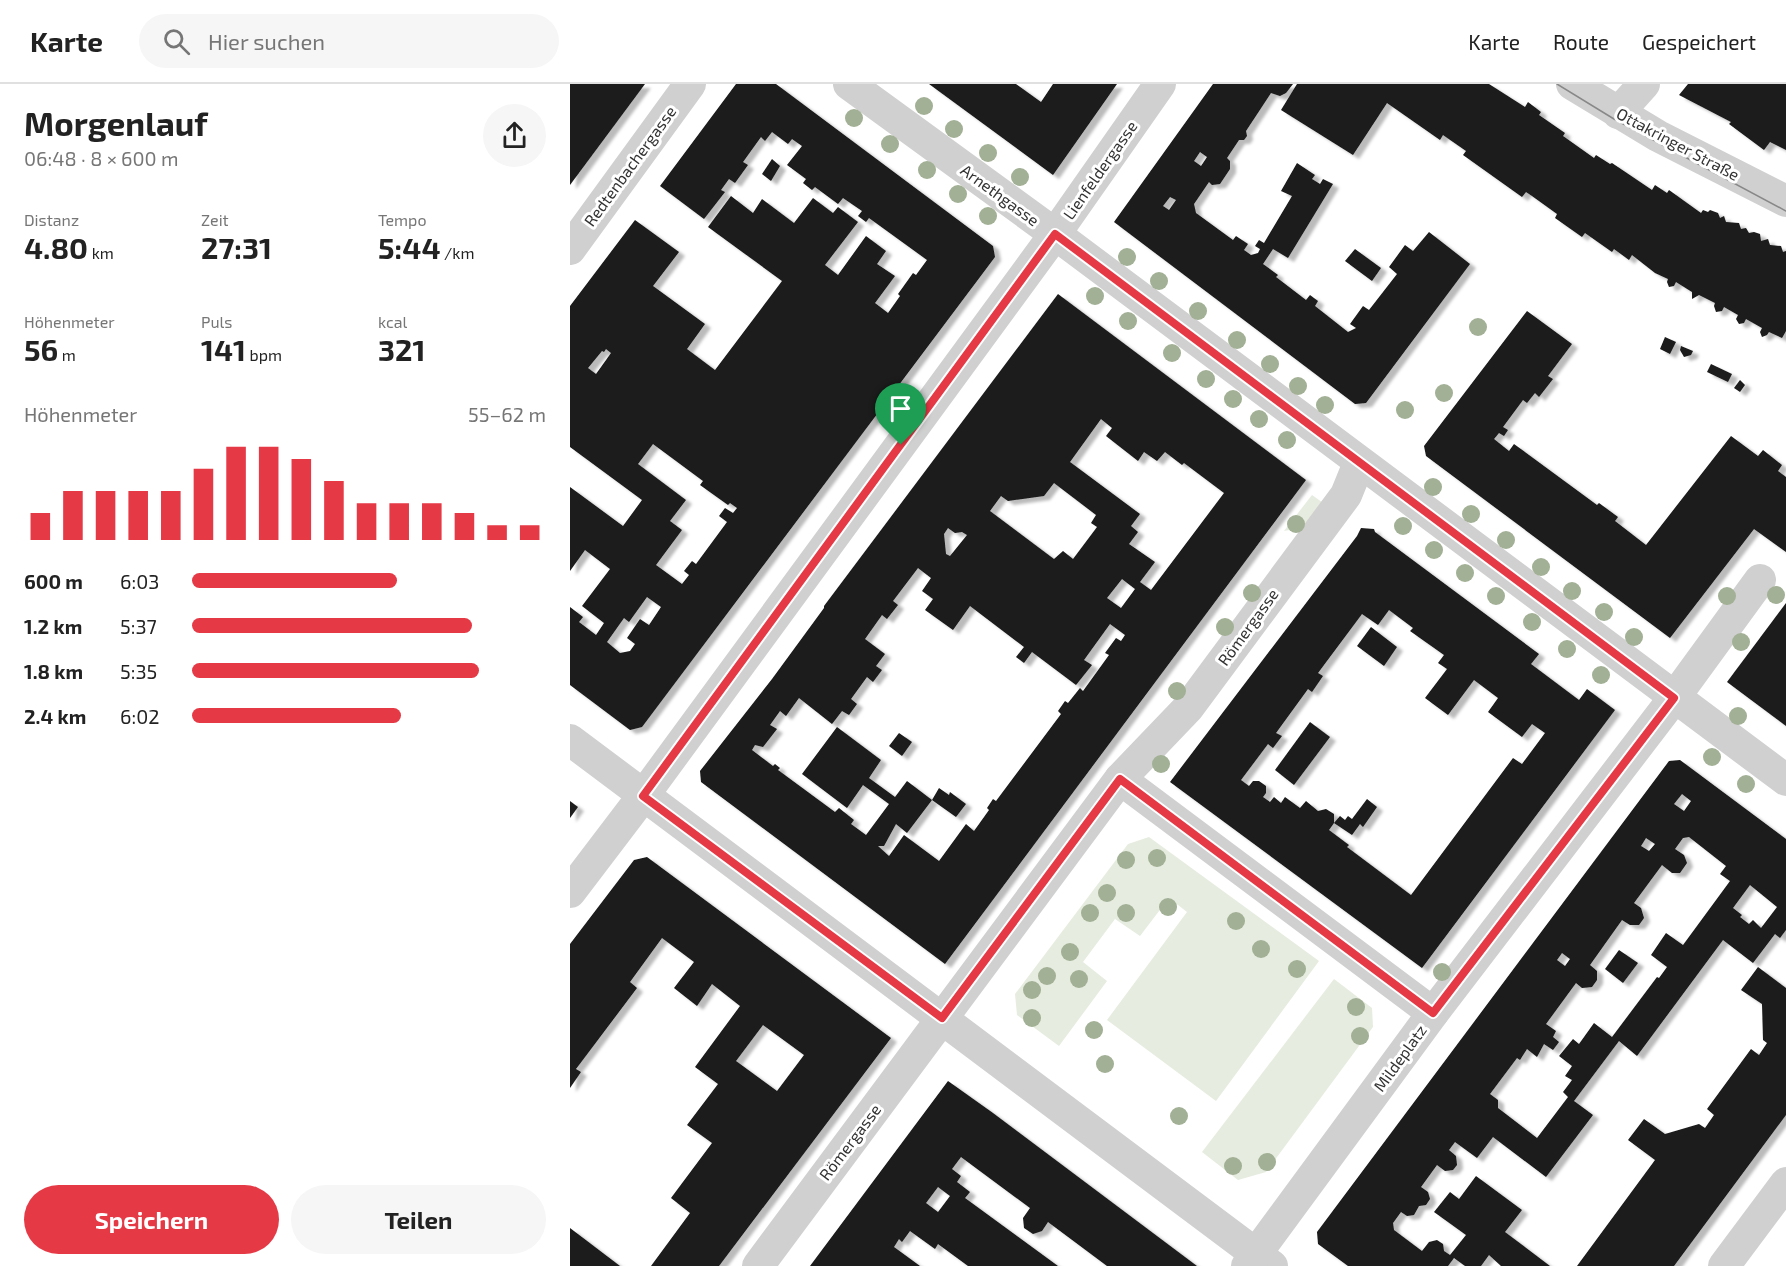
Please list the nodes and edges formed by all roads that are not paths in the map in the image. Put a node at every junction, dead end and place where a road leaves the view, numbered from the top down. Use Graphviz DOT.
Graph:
graph roads {
  1 [pos="690,84"];
  2 [pos="849,84"];
  3 [pos="1160,84"];
  4 [pos="1572,84"];
  5 [pos="1644,84"];
  6 [pos="1618,113"];
  7 [pos="1786,201"];
  8 [pos="1055,234"];
  9 [pos="570,249"];
  10 [pos="1359,463"];
  11 [pos="1760,580"];
  12 [pos="1674,698"];
  13 [pos="570,740"];
  14 [pos="1120,779"];
  15 [pos="1786,780"];
  16 [pos="643,796"];
  17 [pos="570,892"];
  18 [pos="1433,1013"];
  19 [pos="942,1018"];
  20 [pos="1786,1183"];
  21 [pos="1258,1262"];
  22 [pos="758,1266"];
  23 [pos="1724,1266"];
  1 -- 9 [label="street, Redtenbachergasse"];
  2 -- 8 [label="street, Arnethgasse"];
  3 -- 8 [label="street, Lienfeldergasse"];
  4 -- 6 [label="street, Ottakringer Straße"];
  5 -- 6 [label="street"];
  6 -- 7 [label="street, Ottakringer Straße"];
  8 -- 10 [label="street, Arnethgasse"];
  8 -- 16 [label="street, Lienfeldergasse"];
  10 -- 12 [label="street, Arnethgasse"];
  10 -- 14 [label="street, Römergasse"];
  11 -- 12 [label="street"];
  12 -- 15 [label="street, Arnethgasse"];
  12 -- 18 [label="street"];
  13 -- 16 [label="street, Mildeplatz"];
  14 -- 18 [label="street, Mildeplatz"];
  14 -- 19 [label="street"];
  16 -- 17 [label="street, Lienfeldergasse"];
  16 -- 19 [label="street, Mildeplatz"];
  18 -- 21 [label="street, Mildeplatz"];
  19 -- 21 [label="street, Mildeplatz"];
  19 -- 22 [label="street, Römergasse"];
  20 -- 23 [label="street"];
}
